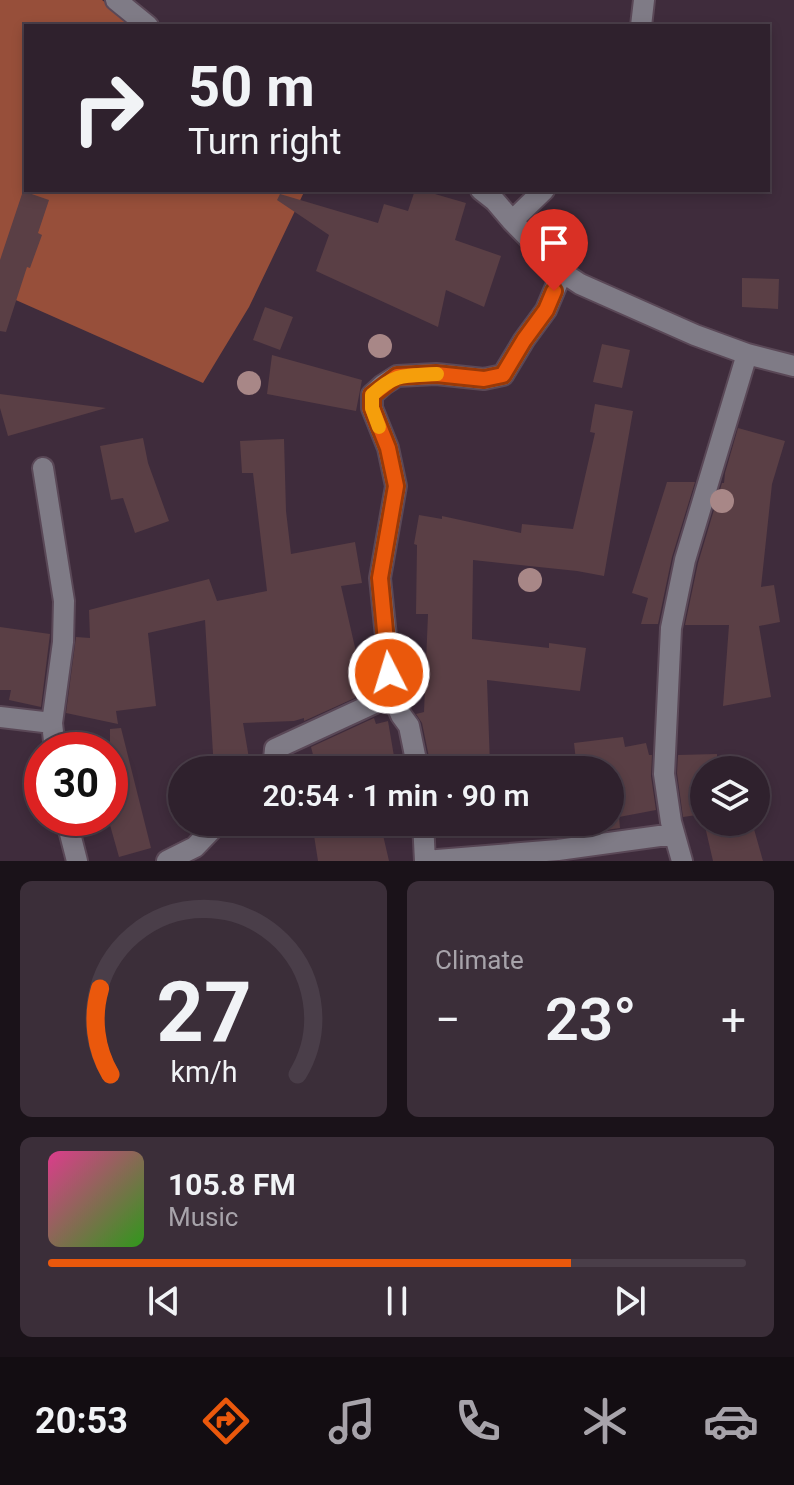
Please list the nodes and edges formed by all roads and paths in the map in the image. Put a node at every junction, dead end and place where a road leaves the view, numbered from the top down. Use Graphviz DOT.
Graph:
graph roads {
  1 [pos="116,0"];
  2 [pos="644,0"];
  3 [pos="146,24"];
  4 [pos="641,24"];
  5 [pos="484,192"];
  6 [pos="542,192"];
  7 [pos="512,221"];
  8 [pos="562,272"];
  9 [pos="747,354"];
  10 [pos="794,366"];
  11 [pos="43,468"];
  12 [pos="392,695"];
  13 [pos="0,717"];
  14 [pos="52,723"];
  15 [pos="53,732"];
  16 [pos="274,756"];
  17 [pos="415,756"];
  18 [pos="674,834"];
  19 [pos="71,836"];
  20 [pos="206,836"];
  21 [pos="424,836"];
  22 [pos="77,861"];
  23 [pos="167,861"];
  24 [pos="425,861"];
  25 [pos="682,861"];
  1 -- 3 [label="street"];
  2 -- 4 [label="street"];
  5 -- 7 [label="street"];
  6 -- 7 [label="street"];
  7 -- 8 [label="street"];
  8 -- 9 [label="street"];
  8 -- 12 [label="street"];
  9 -- 10 [label="street"];
  9 -- 18 [label="street"];
  11 -- 14 [label="street"];
  12 -- 16 [label="street"];
  12 -- 17 [label="street"];
  13 -- 14 [label="street"];
  14 -- 15 [label="street"];
  18 -- 24 [label="street"];
  18 -- 25 [label="street"];
  19 -- 22 [label="street"];
  20 -- 23 [label="street"];
  21 -- 24 [label="street"];
}
